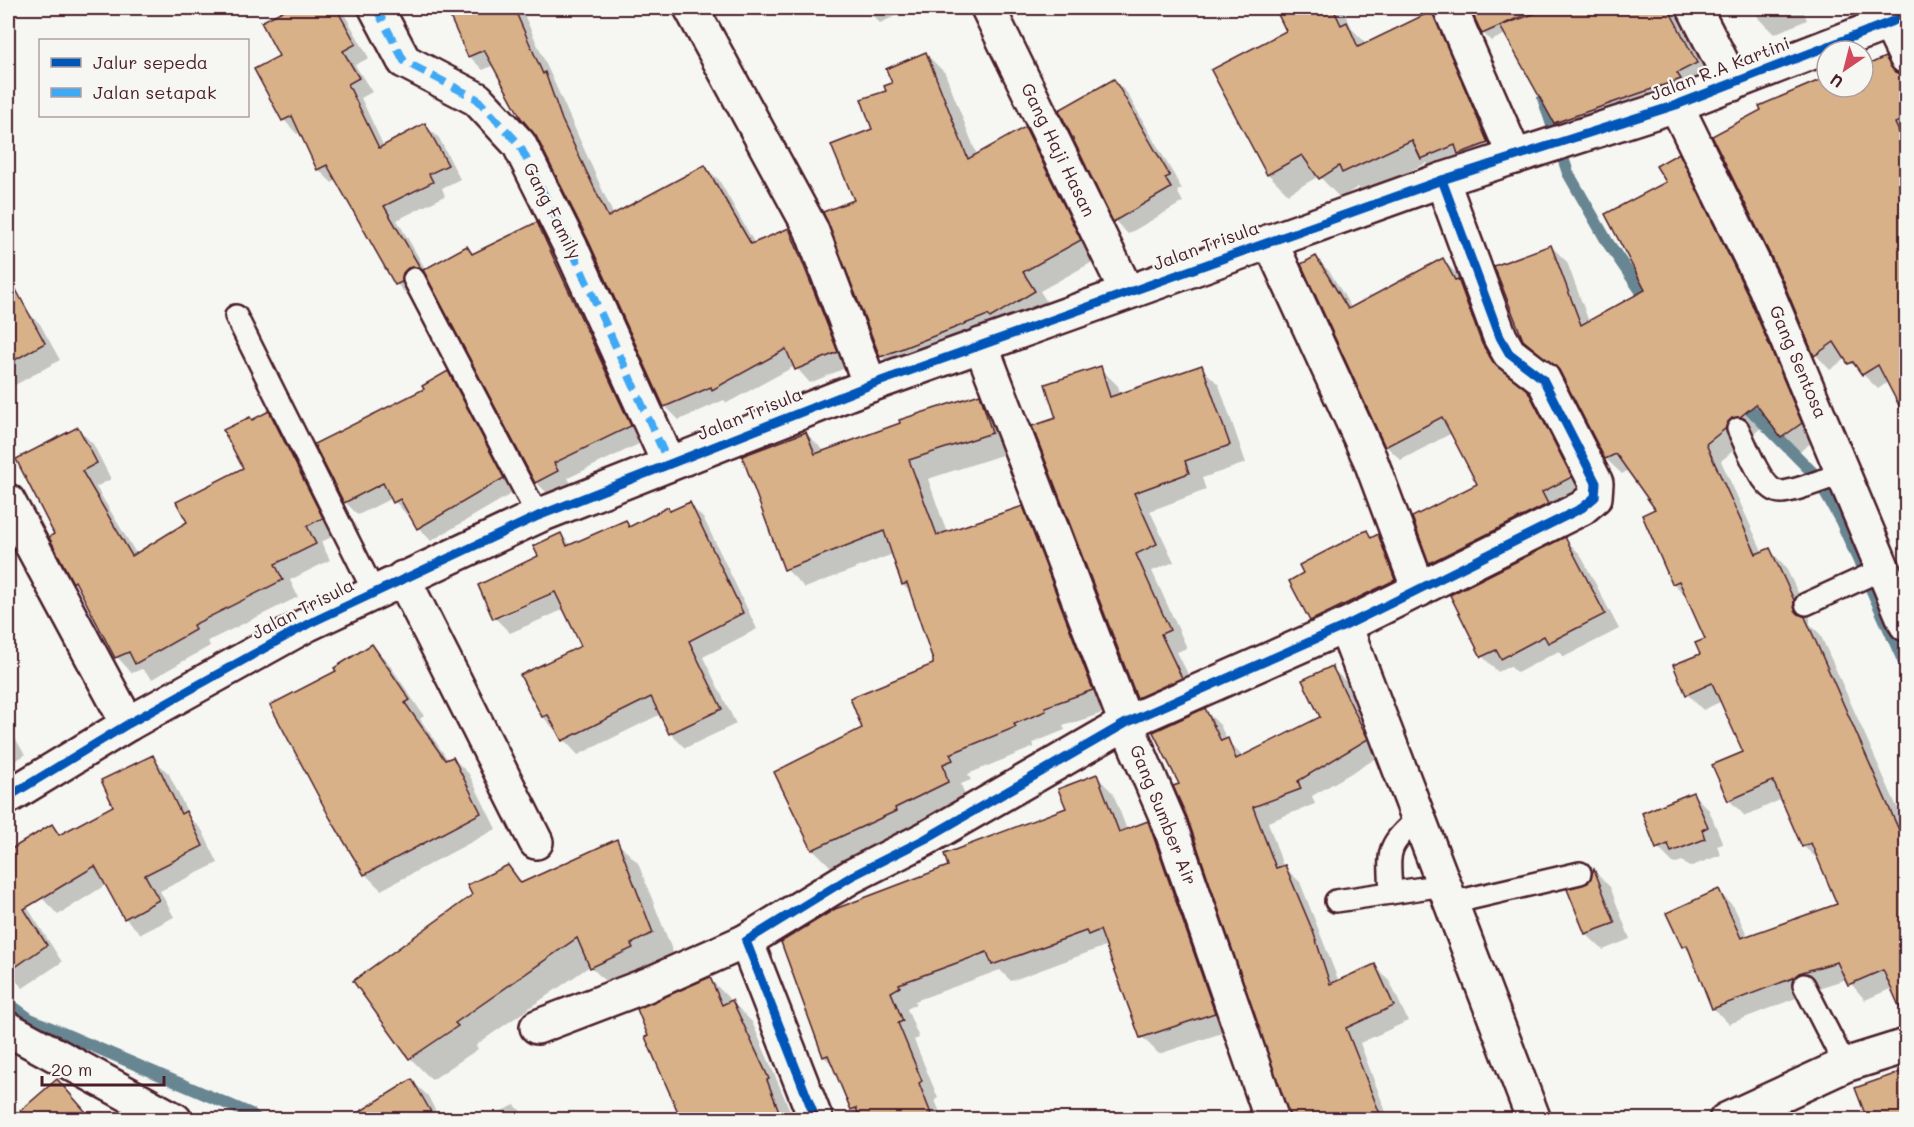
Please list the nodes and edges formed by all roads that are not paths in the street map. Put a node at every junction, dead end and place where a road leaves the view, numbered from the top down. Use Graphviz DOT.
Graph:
graph roads {
  1 [pos="376,8"];
  2 [pos="691,8"];
  3 [pos="988,8"];
  4 [pos="1450,8"];
  5 [pos="1694,8"];
  6 [pos="1898,19"];
  7 [pos="1906,57"];
  8 [pos="1733,84"];
  9 [pos="1676,105"];
  10 [pos="1529,153"];
  11 [pos="1442,180"];
  12 [pos="1270,241"];
  13 [pos="414,279"];
  14 [pos="1127,292"];
  15 [pos="236,316"];
  16 [pos="981,345"];
  17 [pos="870,385"];
  18 [pos="1738,429"];
  19 [pos="669,464"];
  20 [pos="1844,472"];
  21 [pos="8,501"];
  22 [pos="538,516"];
  23 [pos="1895,564"];
  24 [pos="403,578"];
  25 [pos="1419,590"];
  26 [pos="374,592"];
  27 [pos="1806,604"];
  28 [pos="1906,624"];
  29 [pos="1345,626"];
  30 [pos="1126,723"];
  31 [pos="128,724"];
  32 [pos="8,797"];
  33 [pos="1419,818"];
  34 [pos="536,842"];
  35 [pos="1580,873"];
  36 [pos="1391,893"];
  37 [pos="1447,894"];
  38 [pos="1336,901"];
  39 [pos="746,941"];
  40 [pos="1804,985"];
  41 [pos="537,1027"];
  42 [pos="8,1029"];
  43 [pos="1906,1046"];
  44 [pos="1845,1065"];
  45 [pos="175,1119"];
  46 [pos="816,1119"];
  47 [pos="1272,1119"];
  48 [pos="1534,1119"];
  49 [pos="1726,1119"];
  1 -- 19 [label="street, Gang Family"];
  2 -- 17 [label="street"];
  3 -- 14 [label="street, Gang Haji Hasan"];
  4 -- 10 [label="street"];
  5 -- 8 [label="street"];
  6 -- 7 [label="street"];
  6 -- 8 [label="street, Jalan R.A Kartini"];
  8 -- 9 [label="street, Jalan R.A Kartini"];
  9 -- 10 [label="street, Jalan R.A Kartini"];
  9 -- 20 [label="street, Gang Sentosa"];
  10 -- 11 [label="street, Jalan Trisula"];
  11 -- 12 [label="street, Jalan Trisula"];
  11 -- 25 [label="street"];
  12 -- 14 [label="street, Jalan Trisula"];
  12 -- 25 [label="street"];
  13 -- 22 [label="lane"];
  14 -- 16 [label="street, Jalan Trisula"];
  15 -- 26 [label="lane"];
  16 -- 17 [label="street, Jalan Trisula"];
  16 -- 30 [label="street, Gang Sumber Air"];
  17 -- 19 [label="street, Jalan Trisula"];
  18 -- 20 [label="lane"];
  19 -- 22 [label="street, Jalan Trisula"];
  20 -- 23 [label="street, Gang Sentosa"];
  21 -- 31 [label="street"];
  22 -- 24 [label="street, Jalan Trisula"];
  23 -- 27 [label="lane"];
  23 -- 28 [label="street, Gang Sentosa"];
  24 -- 26 [label="street, Jalan Trisula"];
  24 -- 34 [label="street"];
  25 -- 29 [label="street"];
  26 -- 31 [label="street, Jalan Trisula"];
  29 -- 30 [label="street"];
  29 -- 33 [label="street"];
  30 -- 39 [label="street"];
  30 -- 47 [label="street, Gang Sumber Air"];
  31 -- 32 [label="street, Jalan Trisula"];
  33 -- 36 [label="lane"];
  33 -- 37 [label="street"];
  35 -- 37 [label="lane"];
  36 -- 37 [label="lane"];
  36 -- 38 [label="lane"];
  37 -- 48 [label="street"];
  39 -- 41 [label="street"];
  39 -- 46 [label="street"];
  40 -- 44 [label="lane"];
  42 -- 45 [label="street"];
  43 -- 44 [label="street"];
  44 -- 49 [label="street"];
}
